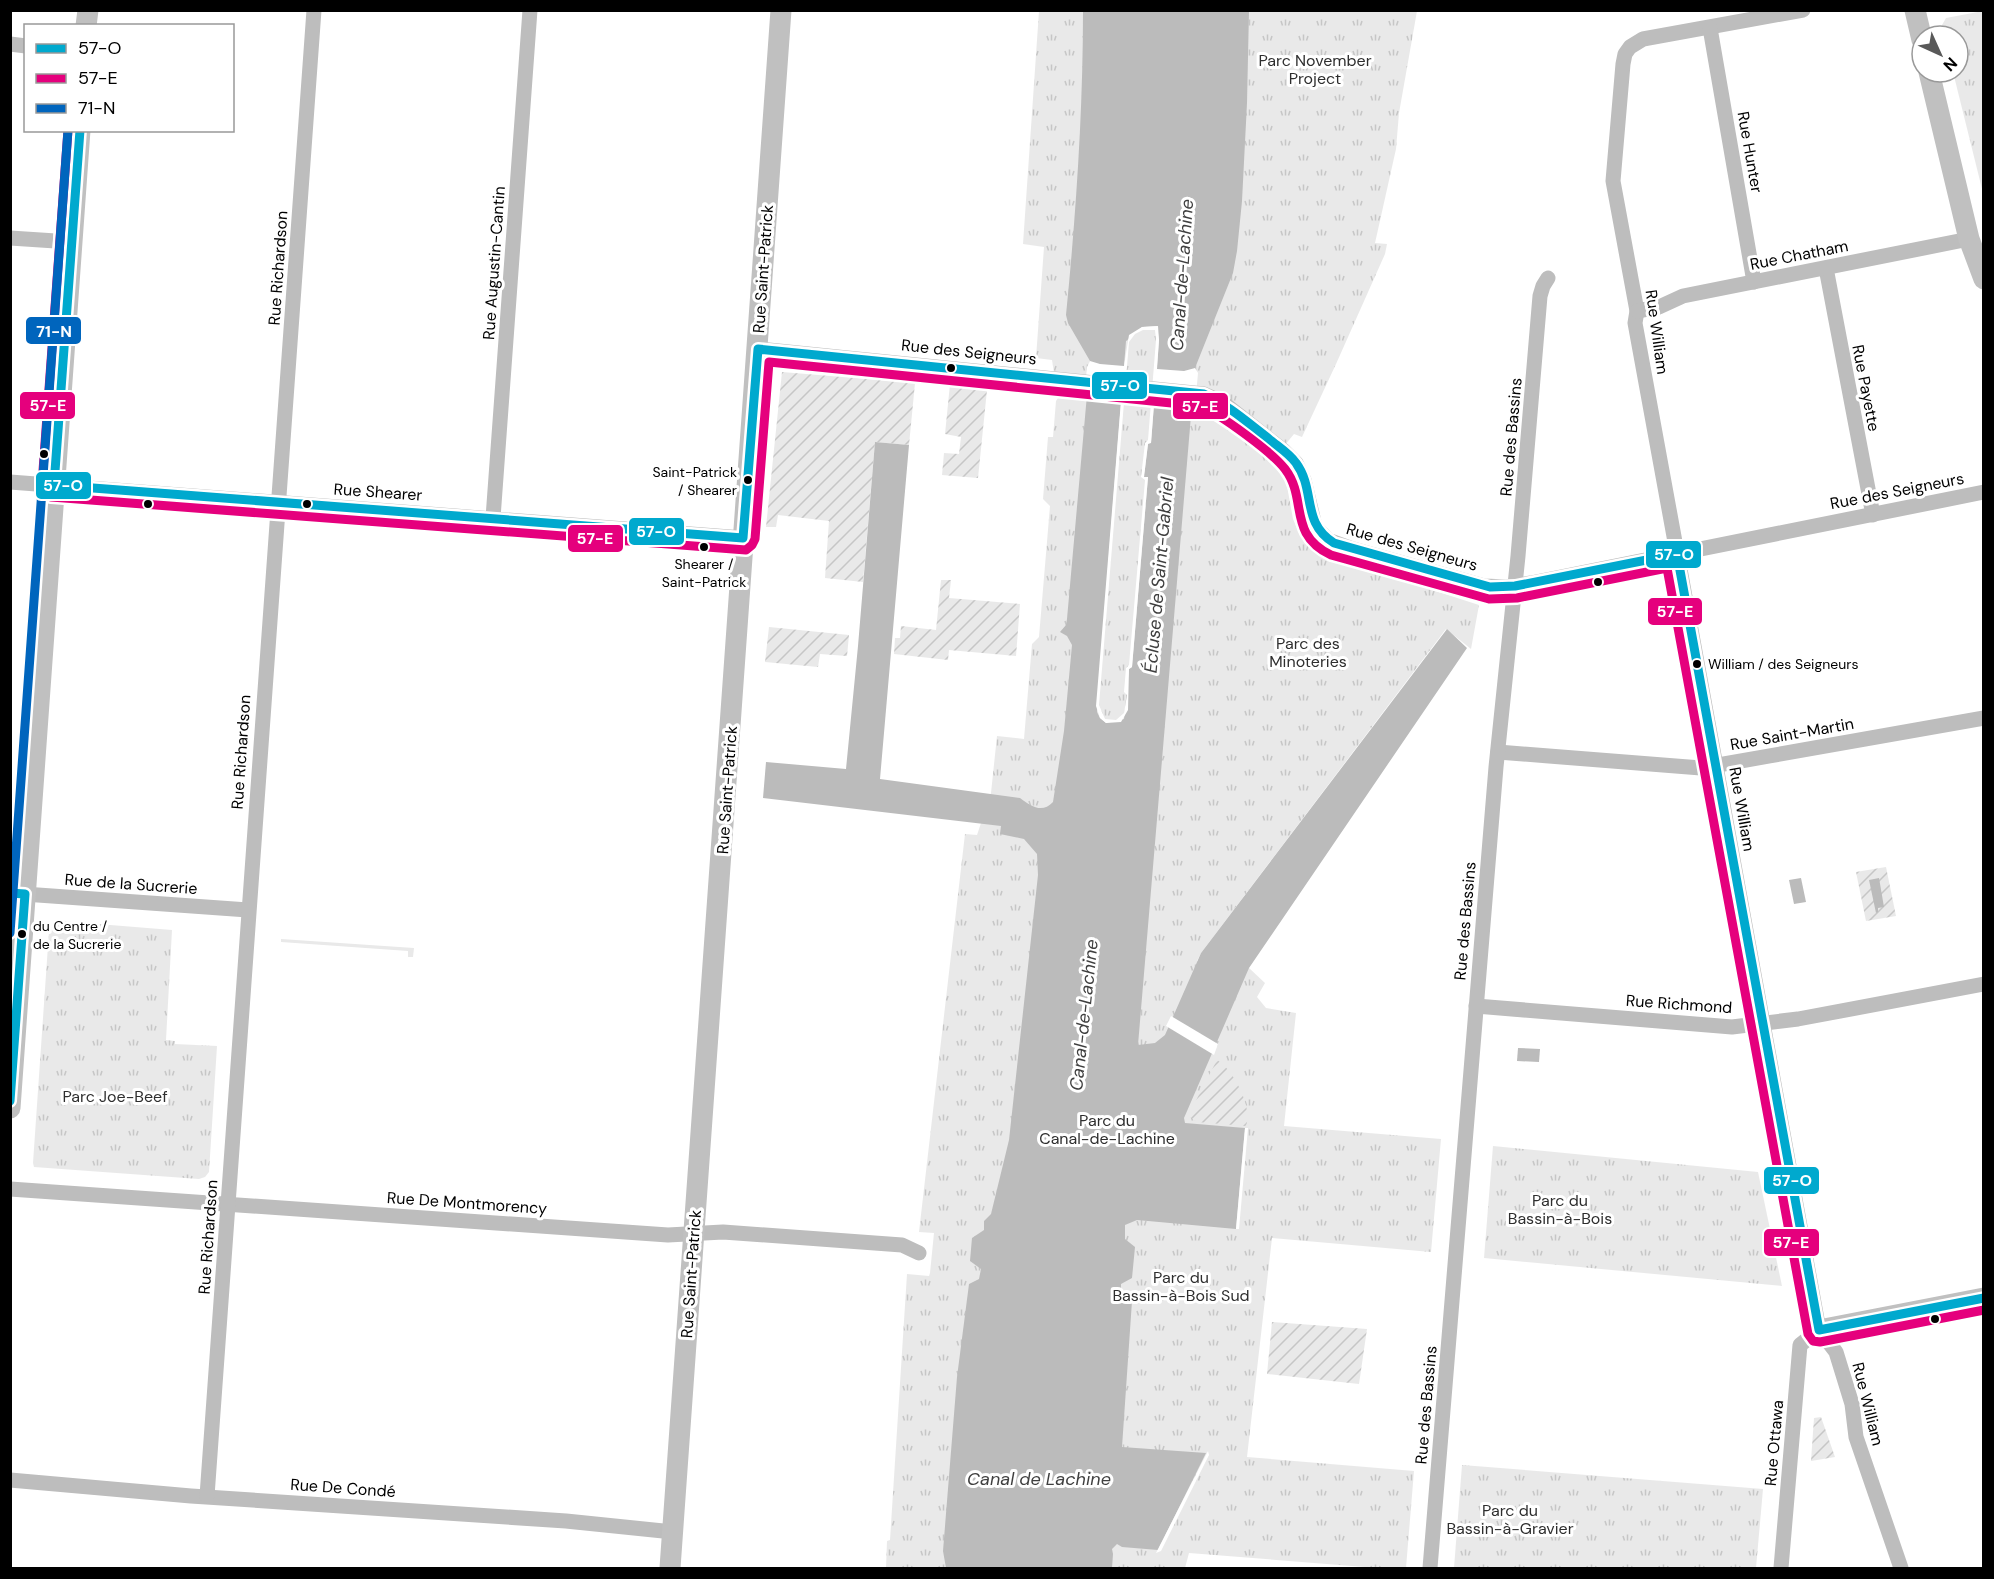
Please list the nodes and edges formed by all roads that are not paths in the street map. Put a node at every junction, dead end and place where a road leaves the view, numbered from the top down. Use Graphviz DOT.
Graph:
graph roads {
  1 [pos="314,10"];
  2 [pos="530,10"];
  3 [pos="782,10"];
  4 [pos="1803,10"];
  5 [pos="1710,28"];
  6 [pos="1932,84"];
  7 [pos="80,132"];
  8 [pos="10,238"];
  9 [pos="1969,239"];
  10 [pos="71,242"];
  11 [pos="1826,268"];
  12 [pos="1548,279"];
  13 [pos="1983,279"];
  14 [pos="1754,282"];
  15 [pos="1637,311"];
  16 [pos="758,349"];
  17 [pos="10,482"];
  18 [pos="54,485"];
  19 [pos="1983,492"];
  20 [pos="280,502"];
  21 [pos="1872,515"];
  22 [pos="493,518"];
  23 [pos="743,538"];
  24 [pos="1677,554"];
  25 [pos="1515,586"];
  26 [pos="1983,718"];
  27 [pos="1498,752"];
  28 [pos="1716,766"];
  29 [pos="18,893"];
  30 [pos="248,910"];
  31 [pos="1983,984"];
  32 [pos="1476,1006"];
  33 [pos="1762,1024"];
  34 [pos="10,1108"];
  35 [pos="10,1189"];
  36 [pos="228,1203"];
  37 [pos="695,1234"];
  38 [pos="919,1253"];
  39 [pos="1983,1298"];
  40 [pos="1819,1330"];
  41 [pos="10,1480"];
  42 [pos="207,1496"];
  43 [pos="673,1532"];
  44 [pos="670,1569"];
  45 [pos="1430,1569"];
  46 [pos="1781,1569"];
  47 [pos="1901,1569"];
  1 -- 20 [label="street, Rue Richardson"];
  2 -- 22 [label="street, Rue Augustin-Cantin"];
  3 -- 16 [label="main road, Rue Saint-Patrick"];
  4 -- 5 [label="street"];
  5 -- 14 [label="street, Rue Hunter"];
  5 -- 15 [label="street, Rue William"];
  6 -- 9 [label="main road"];
  7 -- 10 [label="main road"];
  8 -- 10 [label="street"];
  9 -- 11 [label="street, Rue Chatham"];
  9 -- 13 [label="main road"];
  10 -- 18 [label="main road"];
  11 -- 14 [label="street, Rue Chatham"];
  11 -- 21 [label="street, Rue Payette"];
  12 -- 25 [label="street, Rue des Bassins"];
  14 -- 15 [label="street, Rue Chatham"];
  15 -- 24 [label="street, Rue William"];
  16 -- 23 [label="main road, Rue Saint-Patrick"];
  16 -- 25 [label="street, Rue des Seigneurs"];
  17 -- 18 [label="street, Rue Shearer"];
  18 -- 20 [label="street, Rue Shearer"];
  18 -- 29 [label="main road"];
  19 -- 21 [label="street, Rue des Seigneurs"];
  20 -- 22 [label="street, Rue Shearer"];
  20 -- 30 [label="street, Rue Richardson"];
  21 -- 24 [label="street, Rue des Seigneurs"];
  22 -- 23 [label="street, Rue Shearer"];
  23 -- 37 [label="main road, Rue Saint-Patrick"];
  24 -- 25 [label="street, Rue des Seigneurs"];
  24 -- 28 [label="street, Rue William"];
  25 -- 27 [label="street, Rue des Bassins"];
  26 -- 28 [label="street, Rue Saint-Martin"];
  27 -- 28 [label="street, Rue Saint-Martin"];
  27 -- 32 [label="street, Rue des Bassins"];
  28 -- 33 [label="street, Rue William"];
  29 -- 30 [label="street, Rue de la Sucrerie"];
  29 -- 34 [label="main road"];
  30 -- 36 [label="street, Rue Richardson"];
  31 -- 33 [label="street, Rue Richmond"];
  32 -- 33 [label="street, Rue Richmond"];
  32 -- 45 [label="street, Rue des Bassins"];
  33 -- 40 [label="street, Rue William"];
  35 -- 36 [label="street, Rue De Montmorency"];
  36 -- 37 [label="street, Rue De Montmorency"];
  36 -- 42 [label="street, Rue Richardson"];
  37 -- 38 [label="street, Rue De Montmorency"];
  37 -- 43 [label="main road, Rue Saint-Patrick"];
  39 -- 40 [label="main road"];
  40 -- 46 [label="street, Rue Ottawa"];
  40 -- 47 [label="street, Rue William"];
  41 -- 42 [label="street, Rue De Condé"];
  42 -- 43 [label="street, Rue De Condé"];
  43 -- 44 [label="main road, Rue Saint-Patrick"];
}
